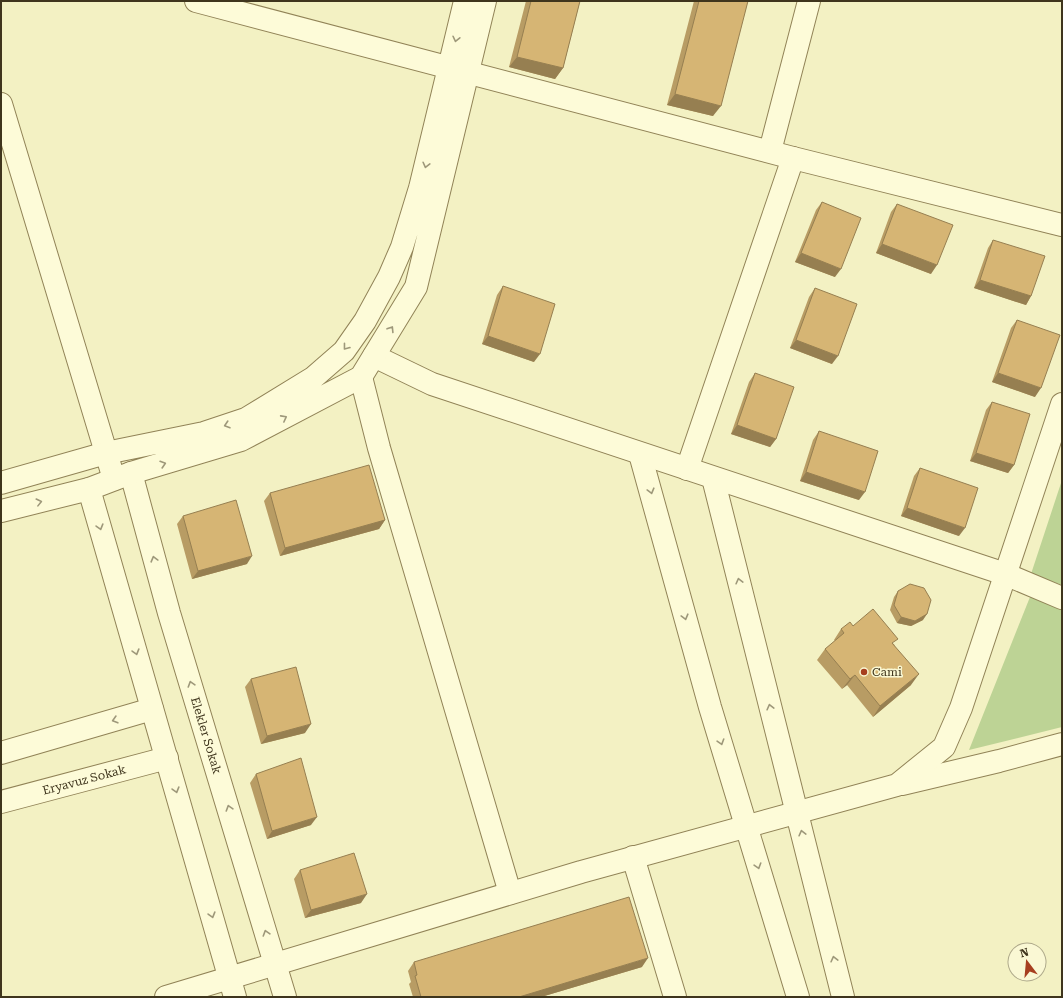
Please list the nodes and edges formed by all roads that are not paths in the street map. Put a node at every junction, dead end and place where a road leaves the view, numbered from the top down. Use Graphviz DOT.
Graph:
graph roads {
  1 [pos="196,1"];
  2 [pos="465,1"];
  3 [pos="484,1"];
  4 [pos="809,1"];
  5 [pos="459,71"];
  6 [pos="1,104"];
  7 [pos="770,152"];
  8 [pos="793,158"];
  9 [pos="1062,225"];
  10 [pos="374,356"];
  11 [pos="361,377"];
  12 [pos="1062,404"];
  13 [pos="106,453"];
  14 [pos="640,454"];
  15 [pos="687,469"];
  16 [pos="122,476"];
  17 [pos="713,478"];
  18 [pos="1,483"];
  19 [pos="89,489"];
  20 [pos="1,511"];
  21 [pos="1005,574"];
  22 [pos="1062,598"];
  23 [pos="152,709"];
  24 [pos="1062,744"];
  25 [pos="1,753"];
  26 [pos="167,758"];
  27 [pos="897,785"];
  28 [pos="1,802"];
  29 [pos="797,812"];
  30 [pos="746,826"];
  31 [pos="633,857"];
  32 [pos="510,893"];
  33 [pos="276,964"];
  34 [pos="233,987"];
  35 [pos="166,997"];
  36 [pos="285,997"];
  37 [pos="675,997"];
  38 [pos="798,997"];
  39 [pos="843,997"];
  1 -- 5 [label="street"];
  2 -- 5 [label="street, one-way"];
  3 -- 5 [label="street"];
  4 -- 7 [label="street"];
  5 -- 7 [label="street"];
  10 -- 5 [label="street, one-way"];
  5 -- 13 [label="street, one-way"];
  6 -- 13 [label="street, Elekler Sokak"];
  7 -- 8 [label="street"];
  8 -- 9 [label="street"];
  8 -- 15 [label="street"];
  10 -- 11 [label="street"];
  10 -- 14 [label="street"];
  16 -- 11 [label="street, one-way"];
  11 -- 32 [label="street"];
  12 -- 21 [label="street"];
  13 -- 16 [label="street, Elekler Sokak"];
  13 -- 18 [label="street"];
  14 -- 15 [label="street"];
  14 -- 30 [label="street, one-way"];
  15 -- 17 [label="street"];
  16 -- 19 [label="street"];
  33 -- 16 [label="street, Elekler Sokak, one-way"];
  17 -- 21 [label="street"];
  29 -- 17 [label="street, one-way"];
  20 -- 19 [label="street, one-way"];
  19 -- 23 [label="street, one-way"];
  21 -- 22 [label="street"];
  21 -- 27 [label="street"];
  23 -- 25 [label="street, one-way"];
  23 -- 26 [label="street"];
  24 -- 27 [label="street"];
  26 -- 28 [label="street, Eryavuz Sokak"];
  26 -- 34 [label="street, one-way"];
  27 -- 29 [label="street"];
  29 -- 30 [label="street"];
  39 -- 29 [label="street, one-way"];
  30 -- 31 [label="street"];
  30 -- 38 [label="street, one-way"];
  31 -- 32 [label="street"];
  31 -- 37 [label="street"];
  32 -- 33 [label="street"];
  33 -- 34 [label="street"];
  33 -- 36 [label="street, Elekler Sokak"];
  34 -- 35 [label="street"];
}
